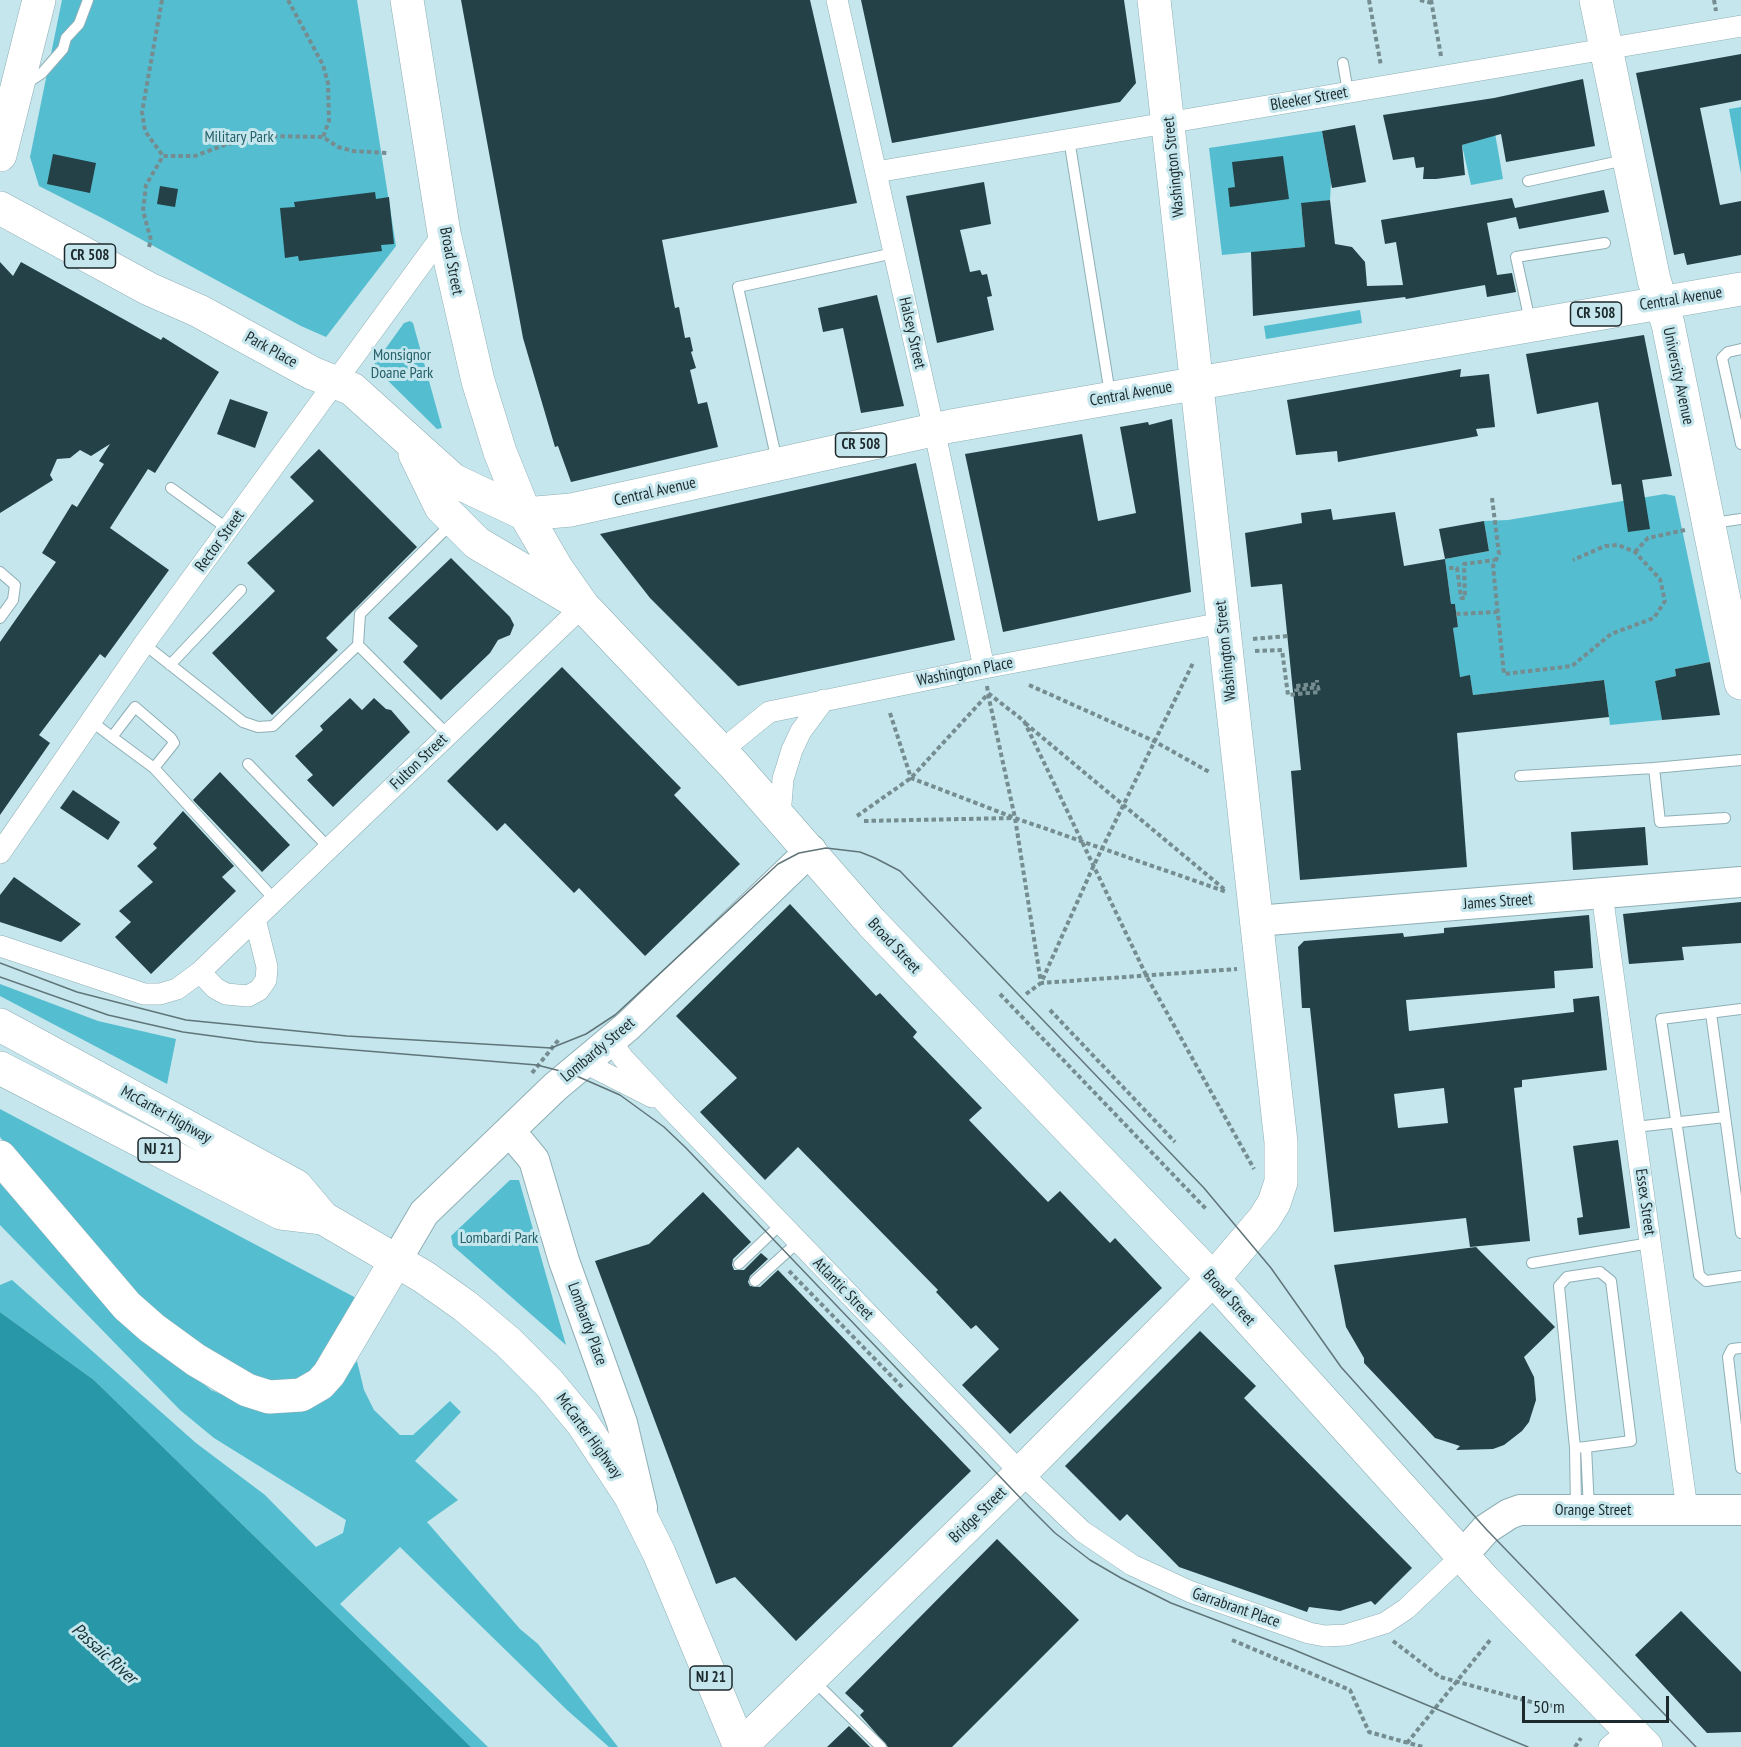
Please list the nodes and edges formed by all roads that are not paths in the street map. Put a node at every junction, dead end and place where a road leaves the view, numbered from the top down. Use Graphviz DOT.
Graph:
graph roads {
  1 [pos="39,0"];
  2 [pos="88,0"];
  3 [pos="407,0"];
  4 [pos="837,0"];
  5 [pos="1154,0"];
  6 [pos="1596,0"];
  7 [pos="1741,26"];
  8 [pos="1606,49"];
  9 [pos="1343,63"];
  10 [pos="19,87"];
  11 [pos="1348,92"];
  12 [pos="1169,123"];
  13 [pos="1069,139"];
  14 [pos="0,155"];
  15 [pos="1629,159"];
  16 [pos="876,172"];
  17 [pos="1528,181"];
  18 [pos="0,208"];
  19 [pos="444,233"];
  20 [pos="1605,243"];
  21 [pos="894,253"];
  22 [pos="1741,289"];
  23 [pos="1661,303"];
  24 [pos="1531,325"];
  25 [pos="1741,349"];
  26 [pos="335,382"];
  27 [pos="1198,382"];
  28 [pos="1111,398"];
  29 [pos="933,429"];
  30 [pos="407,439"];
  31 [pos="1741,444"];
  32 [pos="778,464"];
  33 [pos="171,488"];
  34 [pos="525,514"];
  35 [pos="447,515"];
  36 [pos="1741,519"];
  37 [pos="1699,526"];
  38 [pos="228,530"];
  39 [pos="0,572"];
  40 [pos="241,590"];
  41 [pos="583,606"];
  42 [pos="0,618"];
  43 [pos="1222,623"];
  44 [pos="144,645"];
  45 [pos="358,645"];
  46 [pos="170,665"];
  47 [pos="984,668"];
  48 [pos="1741,683"];
  49 [pos="824,700"];
  50 [pos="92,721"];
  51 [pos="448,735"];
  52 [pos="112,737"];
  53 [pos="721,751"];
  54 [pos="1741,760"];
  55 [pos="248,764"];
  56 [pos="154,768"];
  57 [pos="1654,768"];
  58 [pos="1520,777"];
  59 [pos="780,816"];
  60 [pos="1725,818"];
  61 [pos="329,848"];
  62 [pos="811,850"];
  63 [pos="0,853"];
  64 [pos="1741,882"];
  65 [pos="1602,894"];
  66 [pos="275,900"];
  67 [pos="255,919"];
  68 [pos="1256,921"];
  69 [pos="0,946"];
  70 [pos="200,972"];
  71 [pos="1741,1010"];
  72 [pos="1711,1013"];
  73 [pos="0,1024"];
  74 [pos="614,1038"];
  75 [pos="585,1063"];
  76 [pos="0,1068"];
  77 [pos="666,1104"];
  78 [pos="1725,1117"];
  79 [pos="1678,1122"];
  80 [pos="1635,1127"];
  81 [pos="510,1131"];
  82 [pos="0,1157"];
  83 [pos="323,1218"];
  84 [pos="781,1224"];
  85 [pos="1741,1233"];
  86 [pos="798,1242"];
  87 [pos="1650,1243"];
  88 [pos="397,1259"];
  89 [pos="1532,1263"];
  90 [pos="739,1264"];
  91 [pos="1741,1276"];
  92 [pos="1213,1279"];
  93 [pos="755,1281"];
  94 [pos="1741,1348"];
  95 [pos="1580,1448"];
  96 [pos="1741,1468"];
  97 [pos="1021,1473"];
  98 [pos="1687,1509"];
  99 [pos="1583,1510"];
  100 [pos="1741,1510"];
  101 [pos="646,1526"];
  102 [pos="1462,1556"];
  103 [pos="811,1678"];
  104 [pos="1628,1741"];
  105 [pos="740,1747"];
  106 [pos="881,1747"];
  1 -- 10 [label="main road"];
  2 -- 10 [label="lane"];
  3 -- 19 [label="main road, Broad Street"];
  4 -- 16 [label="street, Halsey Street"];
  5 -- 12 [label="main road, Washington Street"];
  6 -- 8 [label="main road, University Avenue"];
  7 -- 8 [label="street, Bleeker Street"];
  8 -- 11 [label="street, Bleeker Street"];
  8 -- 15 [label="main road, University Avenue"];
  9 -- 11 [label="lane"];
  10 -- 14 [label="main road"];
  11 -- 12 [label="street, Bleeker Street"];
  12 -- 13 [label="street, Bleeker Street"];
  12 -- 27 [label="main road, Washington Street"];
  13 -- 16 [label="street, Bleeker Street"];
  13 -- 28 [label="lane"];
  15 -- 17 [label="lane"];
  15 -- 23 [label="main road, University Avenue"];
  16 -- 21 [label="street, Halsey Street"];
  18 -- 26 [label="main road, Park Place / CR 508"];
  19 -- 26 [label="street, Rector Street"];
  19 -- 34 [label="main road, Broad Street"];
  20 -- 24 [label="lane"];
  21 -- 29 [label="street, Halsey Street"];
  21 -- 32 [label="lane"];
  22 -- 23 [label="main road, Central Avenue / CR 508"];
  23 -- 24 [label="main road, Central Avenue / CR 508"];
  23 -- 37 [label="main road, University Avenue"];
  24 -- 27 [label="main road, Central Avenue / CR 508"];
  25 -- 31 [label="lane"];
  26 -- 30 [label="main road, Park Place / CR 508"];
  26 -- 38 [label="street, Rector Street"];
  27 -- 28 [label="main road, Central Avenue / CR 508"];
  27 -- 43 [label="main road, Washington Street"];
  28 -- 29 [label="main road, Central Avenue / CR 508"];
  29 -- 32 [label="main road, Central Avenue / CR 508"];
  29 -- 47 [label="street, Halsey Street"];
  30 -- 34 [label="main road, Park Place / CR 508"];
  30 -- 35 [label="main road"];
  32 -- 34 [label="main road, Central Avenue / CR 508"];
  33 -- 38 [label="lane"];
  34 -- 41 [label="main road, Broad Street"];
  35 -- 41 [label="main road"];
  35 -- 45 [label="lane"];
  36 -- 37 [label="lane"];
  37 -- 48 [label="main road, University Avenue"];
  38 -- 44 [label="street, Rector Street"];
  39 -- 42 [label="lane"];
  40 -- 46 [label="lane"];
  41 -- 51 [label="street, Fulton Street"];
  41 -- 53 [label="main road"];
  43 -- 47 [label="street, Washington Place"];
  43 -- 68 [label="main road, Washington Street"];
  44 -- 46 [label="lane"];
  44 -- 50 [label="street, Rector Street"];
  45 -- 46 [label="lane"];
  45 -- 51 [label="lane"];
  47 -- 49 [label="street, Washington Place"];
  49 -- 53 [label="street, Washington Place"];
  49 -- 59 [label="street"];
  50 -- 52 [label="lane"];
  50 -- 63 [label="street, Rector Street"];
  51 -- 61 [label="street, Fulton Street"];
  52 -- 56 [label="lane"];
  52 -- 56 [label="lane"];
  53 -- 59 [label="main road, Broad Street"];
  54 -- 57 [label="lane"];
  55 -- 61 [label="lane"];
  56 -- 66 [label="lane"];
  57 -- 58 [label="lane"];
  57 -- 60 [label="lane"];
  59 -- 62 [label="main road, Broad Street"];
  61 -- 66 [label="street, Fulton Street"];
  62 -- 74 [label="street, Lombardy Street"];
  62 -- 92 [label="main road, Broad Street"];
  64 -- 65 [label="street, James Street"];
  65 -- 68 [label="street, James Street"];
  65 -- 80 [label="street, Essex Street"];
  66 -- 67 [label="street, Fulton Street"];
  67 -- 70 [label="street, Fulton Street"];
  67 -- 70 [label="street"];
  68 -- 92 [label="main road, Washington Street"];
  69 -- 70 [label="street, Fulton Street"];
  71 -- 72 [label="lane"];
  72 -- 78 [label="lane"];
  72 -- 79 [label="lane"];
  73 -- 83 [label="main road, McCarter Highway / NJ 21"];
  74 -- 75 [label="street, Lombardy Street"];
  74 -- 77 [label="street, Atlantic Street"];
  75 -- 77 [label="street, Atlantic Street"];
  75 -- 81 [label="street, Lombardy Street"];
  76 -- 83 [label="main road, McCarter Highway / NJ 21"];
  77 -- 84 [label="street, Atlantic Street"];
  78 -- 79 [label="lane"];
  78 -- 85 [label="lane"];
  79 -- 80 [label="lane"];
  79 -- 91 [label="lane"];
  80 -- 87 [label="street, Essex Street"];
  81 -- 88 [label="street, Lombardy Street"];
  81 -- 101 [label="street, Lombardy Place"];
  82 -- 88 [label="main road"];
  83 -- 88 [label="main road, McCarter Highway / NJ 21"];
  84 -- 86 [label="street, Atlantic Street"];
  84 -- 90 [label="lane"];
  86 -- 93 [label="lane"];
  86 -- 97 [label="street, Atlantic Street"];
  87 -- 89 [label="lane"];
  87 -- 98 [label="street, Essex Street"];
  88 -- 101 [label="main road, McCarter Highway / NJ 21"];
  92 -- 97 [label="main road, Bridge Street"];
  92 -- 102 [label="main road, Broad Street"];
  94 -- 96 [label="lane"];
  95 -- 95 [label="lane"];
  95 -- 99 [label="lane"];
  97 -- 102 [label="street, Garrabrant Place"];
  97 -- 103 [label="main road, Bridge Street"];
  98 -- 99 [label="street, Orange Street"];
  98 -- 100 [label="street, Orange Street"];
  99 -- 102 [label="street, Orange Street"];
  101 -- 105 [label="main road, McCarter Highway / NJ 21"];
  102 -- 104 [label="main road, Broad Street"];
  103 -- 105 [label="main road, Bridge Street"];
  103 -- 106 [label="lane"];
}
